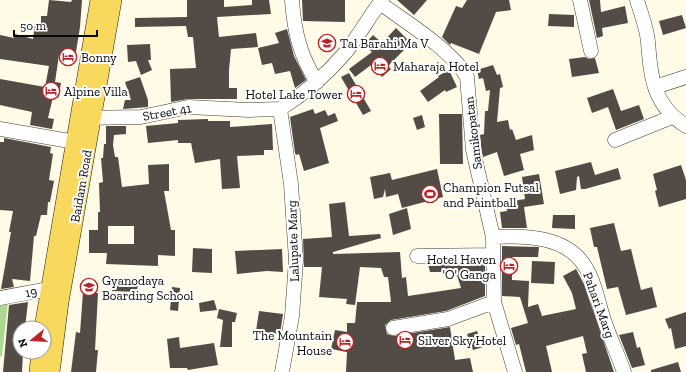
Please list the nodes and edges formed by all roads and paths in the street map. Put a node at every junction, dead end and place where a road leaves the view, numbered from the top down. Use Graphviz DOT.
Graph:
graph roads {
  1 [pos="99,0"];
  2 [pos="113,0"];
  3 [pos="292,0"];
  4 [pos="580,0"];
  5 [pos="637,0"];
  6 [pos="381,1"];
  7 [pos="591,51"];
  8 [pos="686,77"];
  9 [pos="317,82"];
  10 [pos="655,87"];
  11 [pos="280,109"];
  12 [pos="672,117"];
  13 [pos="86,118"];
  14 [pos="686,126"];
  15 [pos="0,130"];
  16 [pos="615,140"];
  17 [pos="75,142"];
  18 [pos="493,237"];
  19 [pos="493,255"];
  20 [pos="417,256"];
  21 [pos="56,287"];
  22 [pos="0,298"];
  23 [pos="494,302"];
  24 [pos="46,320"];
  25 [pos="393,328"];
  26 [pos="39,360"];
  27 [pos="38,372"];
  28 [pos="51,372"];
  29 [pos="282,372"];
  30 [pos="515,372"];
  31 [pos="624,372"];
  1 -- 13 [label="main road, Baidam Road"];
  2 -- 13 [label="main road, Baidam Road"];
  3 -- 9 [label="street"];
  4 -- 7 [label="street"];
  5 -- 10 [label="street"];
  6 -- 9 [label="street"];
  6 -- 18 [label="street, Samikopatan"];
  8 -- 10 [label="street"];
  9 -- 11 [label="street"];
  10 -- 12 [label="street"];
  11 -- 13 [label="street, Street 41"];
  11 -- 29 [label="street, Lalupate Marg"];
  12 -- 14 [label="street"];
  12 -- 16 [label="street"];
  13 -- 17 [label="main road, Baidam Road"];
  13 -- 21 [label="main road, Baidam Road"];
  15 -- 17 [label="street"];
  17 -- 21 [label="main road, Baidam Road"];
  18 -- 19 [label="street, Samikopatan"];
  18 -- 31 [label="street, Pahari Marg"];
  19 -- 20 [label="street"];
  19 -- 23 [label="street, Samikopatan"];
  21 -- 22 [label="street, 19"];
  21 -- 24 [label="main road, Baidam Road"];
  21 -- 28 [label="main road, Baidam Road"];
  23 -- 25 [label="street"];
  23 -- 30 [label="street, Samikopatan"];
  26 -- 27 [label="main road"];
}
